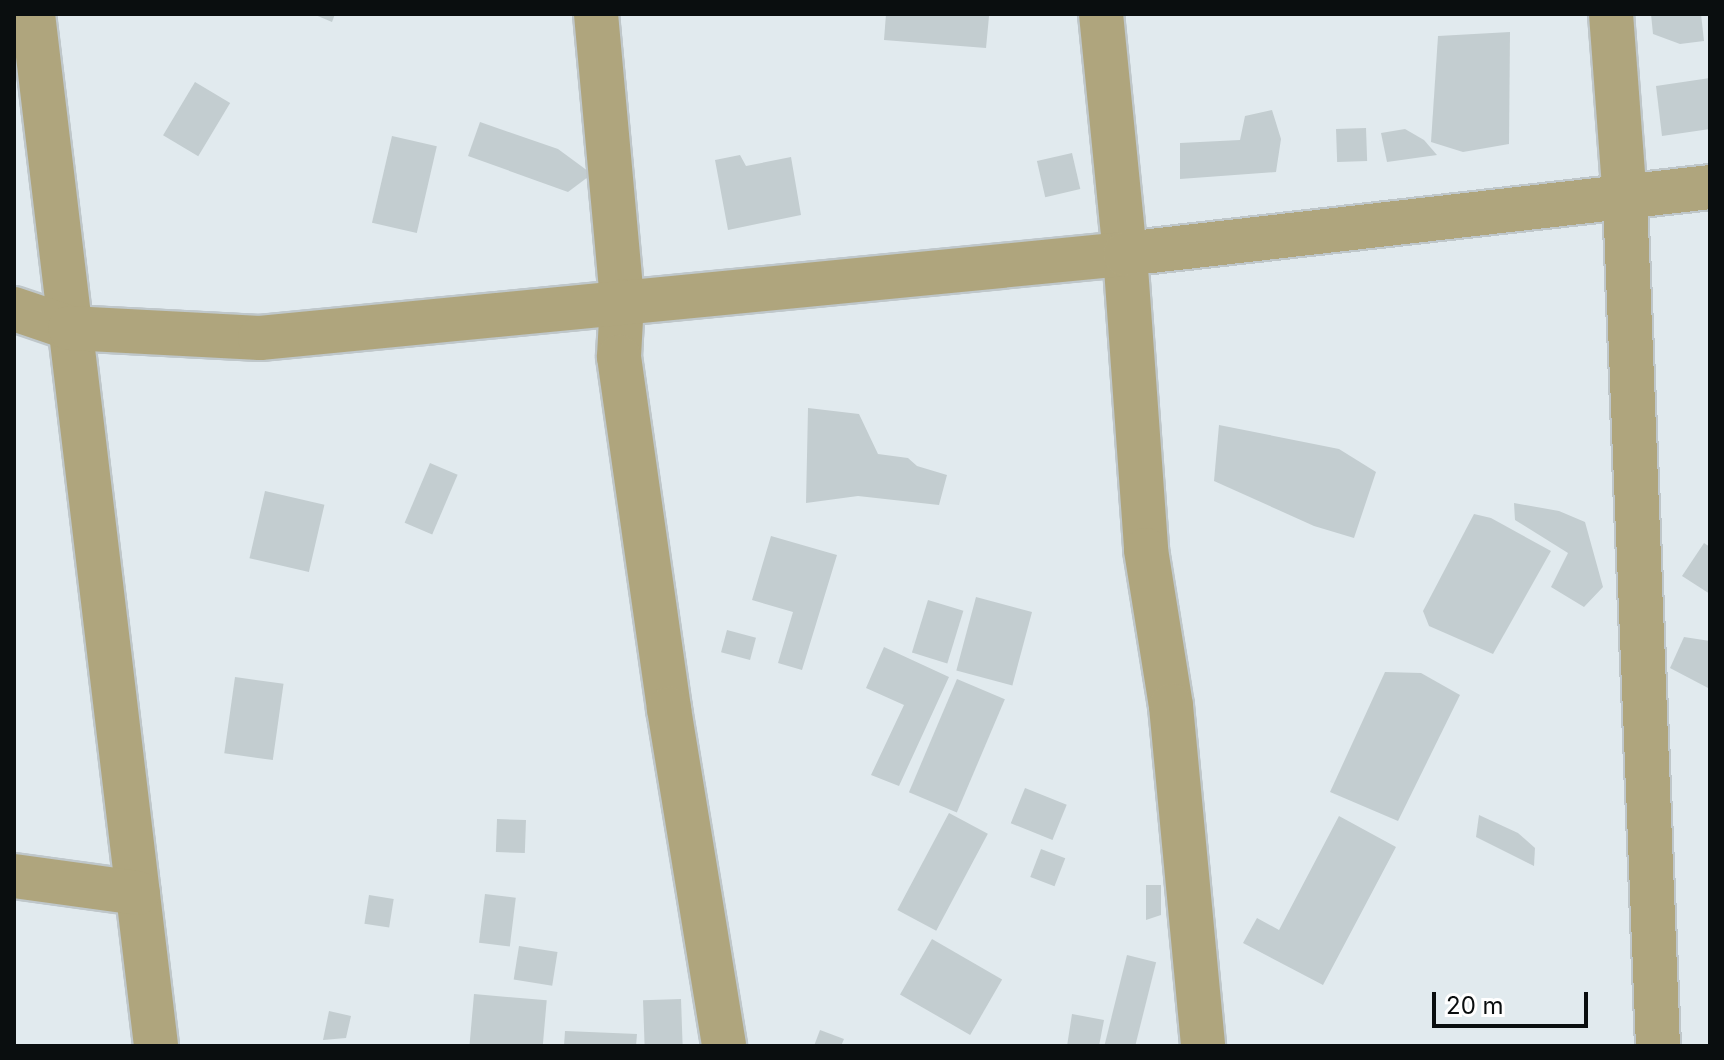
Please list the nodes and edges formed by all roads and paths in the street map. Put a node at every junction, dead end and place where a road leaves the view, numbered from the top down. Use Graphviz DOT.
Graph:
graph roads {
  1 [pos="33,14"];
  2 [pos="596,14"];
  3 [pos="1101,14"];
  4 [pos="1611,14"];
  5 [pos="1710,187"];
  6 [pos="1625,199"];
  7 [pos="1125,254"];
  8 [pos="622,301"];
  9 [pos="14,309"];
  10 [pos="70,328"];
  11 [pos="14,876"];
  12 [pos="138,893"];
  13 [pos="156,1046"];
  14 [pos="724,1046"];
  15 [pos="1203,1046"];
  16 [pos="1658,1046"];
  1 -- 10 [label="street"];
  2 -- 8 [label="street"];
  3 -- 7 [label="street"];
  4 -- 6 [label="street"];
  5 -- 6 [label="street"];
  6 -- 7 [label="street"];
  6 -- 16 [label="street"];
  7 -- 8 [label="street"];
  7 -- 15 [label="street"];
  8 -- 10 [label="street"];
  8 -- 14 [label="street"];
  9 -- 10 [label="street"];
  10 -- 12 [label="street"];
  11 -- 12 [label="street"];
  12 -- 13 [label="street"];
}
